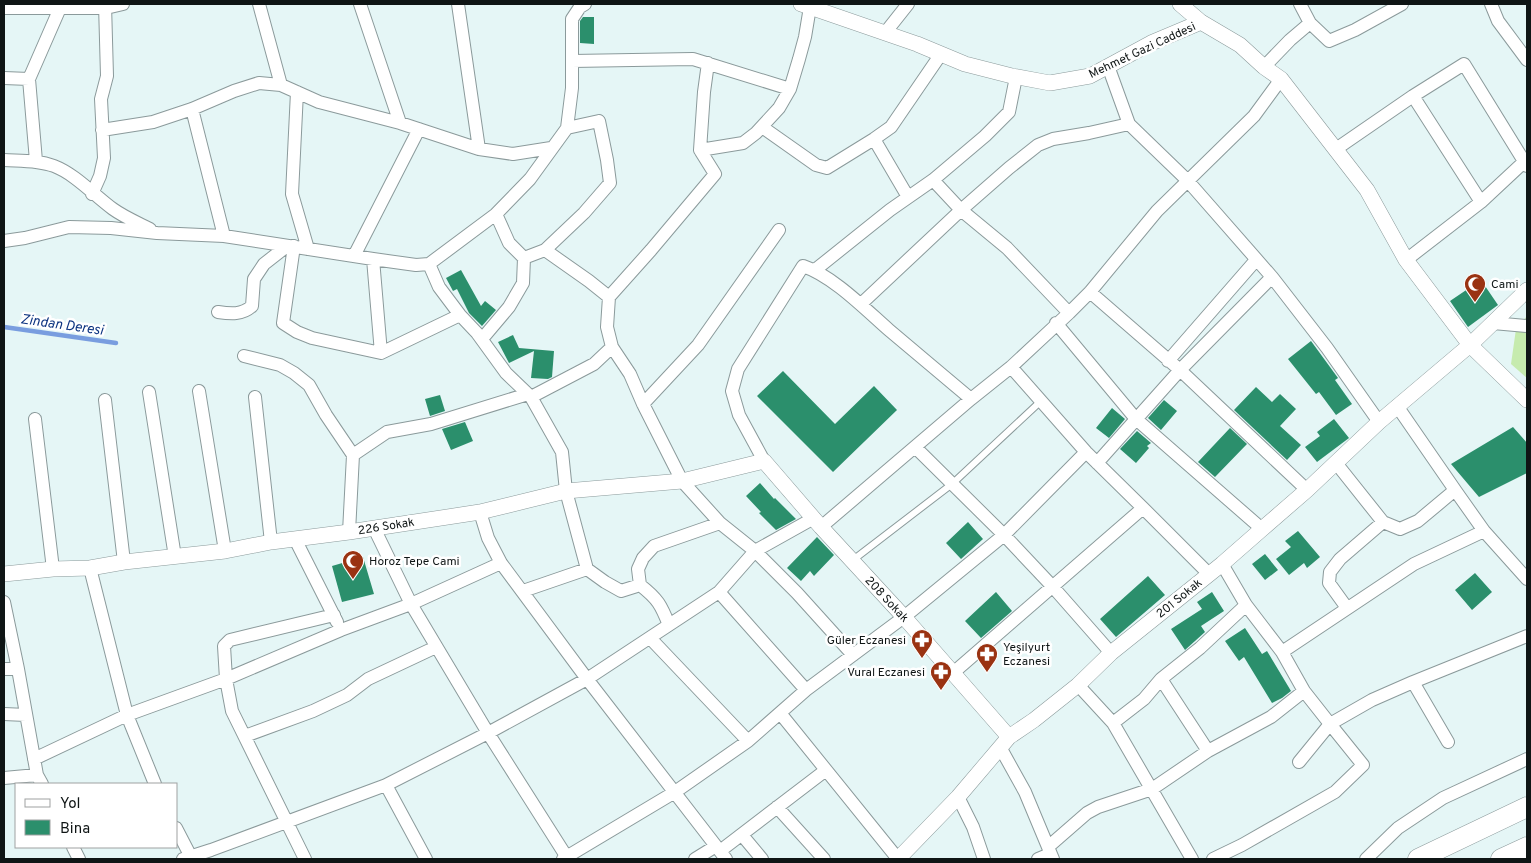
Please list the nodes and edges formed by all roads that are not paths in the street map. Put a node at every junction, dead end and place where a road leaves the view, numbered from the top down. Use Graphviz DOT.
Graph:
graph roads {
  1 [pos="124,4"];
  2 [pos="259,4"];
  3 [pos="360,4"];
  4 [pos="458,4"];
  5 [pos="585,4"];
  6 [pos="908,4"];
  7 [pos="1181,4"];
  8 [pos="1300,4"];
  9 [pos="1402,4"];
  10 [pos="1491,4"];
  11 [pos="805,5"];
  12 [pos="105,6"];
  13 [pos="4,8"];
  14 [pos="60,8"];
  15 [pos="1201,22"];
  16 [pos="1310,23"];
  17 [pos="885,33"];
  18 [pos="941,54"];
  19 [pos="1527,60"];
  20 [pos="572,61"];
  21 [pos="708,63"];
  22 [pos="1108,66"];
  23 [pos="1264,67"];
  24 [pos="1016,77"];
  25 [pos="4,78"];
  26 [pos="29,79"];
  27 [pos="1281,79"];
  28 [pos="281,85"];
  29 [pos="790,89"];
  30 [pos="297,92"];
  31 [pos="1413,96"];
  32 [pos="192,109"];
  33 [pos="400,124"];
  34 [pos="1129,124"];
  35 [pos="762,127"];
  36 [pos="566,128"];
  37 [pos="419,129"];
  38 [pos="102,130"];
  39 [pos="874,140"];
  40 [pos="551,148"];
  41 [pos="1336,148"];
  42 [pos="479,149"];
  43 [pos="700,150"];
  44 [pos="4,160"];
  45 [pos="36,162"];
  46 [pos="1526,164"];
  47 [pos="933,180"];
  48 [pos="1187,180"];
  49 [pos="92,194"];
  50 [pos="908,197"];
  51 [pos="1481,202"];
  52 [pos="961,210"];
  53 [pos="496,214"];
  54 [pos="779,230"];
  55 [pos="157,233"];
  56 [pos="224,236"];
  57 [pos="4,240"];
  58 [pos="290,246"];
  59 [pos="308,249"];
  60 [pos="545,250"];
  61 [pos="354,256"];
  62 [pos="524,258"];
  63 [pos="374,259"];
  64 [pos="1256,260"];
  65 [pos="1406,260"];
  66 [pos="429,264"];
  67 [pos="816,270"];
  68 [pos="1272,277"];
  69 [pos="1527,290"];
  70 [pos="1090,292"];
  71 [pos="609,297"];
  72 [pos="861,304"];
  73 [pos="218,312"];
  74 [pos="1069,313"];
  75 [pos="460,315"];
  76 [pos="1493,323"];
  77 [pos="1056,324"];
  78 [pos="1527,326"];
  79 [pos="482,339"];
  80 [pos="1470,345"];
  81 [pos="612,347"];
  82 [pos="381,353"];
  83 [pos="244,356"];
  84 [pos="1168,361"];
  85 [pos="1011,367"];
  86 [pos="1180,370"];
  87 [pos="199,391"];
  88 [pos="149,392"];
  89 [pos="530,396"];
  90 [pos="255,397"];
  91 [pos="971,398"];
  92 [pos="105,400"];
  93 [pos="1527,400"];
  94 [pos="1041,401"];
  95 [pos="643,404"];
  96 [pos="1397,406"];
  97 [pos="35,419"];
  98 [pos="1136,419"];
  99 [pos="1379,422"];
  100 [pos="915,447"];
  101 [pos="1086,452"];
  102 [pos="353,455"];
  103 [pos="764,460"];
  104 [pos="1097,463"];
  105 [pos="1336,463"];
  106 [pos="682,481"];
  107 [pos="952,484"];
  108 [pos="1308,490"];
  109 [pos="1455,490"];
  110 [pos="566,491"];
  111 [pos="1143,508"];
  112 [pos="480,512"];
  113 [pos="720,522"];
  114 [pos="817,522"];
  115 [pos="1383,522"];
  116 [pos="374,528"];
  117 [pos="1262,529"];
  118 [pos="1484,531"];
  119 [pos="349,532"];
  120 [pos="1004,534"];
  121 [pos="295,539"];
  122 [pos="271,542"];
  123 [pos="225,551"];
  124 [pos="755,551"];
  125 [pos="175,557"];
  126 [pos="852,561"];
  127 [pos="124,562"];
  128 [pos="501,563"];
  129 [pos="1222,564"];
  130 [pos="90,568"];
  131 [pos="53,569"];
  132 [pos="587,569"];
  133 [pos="4,574"];
  134 [pos="1209,574"];
  135 [pos="1527,580"];
  136 [pos="640,585"];
  137 [pos="1053,587"];
  138 [pos="523,591"];
  139 [pos="719,592"];
  140 [pos="4,602"];
  141 [pos="411,604"];
  142 [pos="1246,606"];
  143 [pos="1348,608"];
  144 [pos="334,615"];
  145 [pos="904,617"];
  146 [pos="669,625"];
  147 [pos="341,630"];
  148 [pos="1527,636"];
  149 [pos="650,638"];
  150 [pos="436,647"];
  151 [pos="1282,652"];
  152 [pos="1111,653"];
  153 [pos="853,655"];
  154 [pos="4,669"];
  155 [pos="18,669"];
  156 [pos="953,673"];
  157 [pos="226,679"];
  158 [pos="586,679"];
  159 [pos="1161,680"];
  160 [pos="1413,682"];
  161 [pos="1078,685"];
  162 [pos="806,690"];
  163 [pos="1304,692"];
  164 [pos="780,713"];
  165 [pos="4,714"];
  166 [pos="126,715"];
  167 [pos="26,716"];
  168 [pos="1113,723"];
  169 [pos="1330,724"];
  170 [pos="488,733"];
  171 [pos="245,736"];
  172 [pos="748,741"];
  173 [pos="1005,742"];
  174 [pos="1448,742"];
  175 [pos="1208,752"];
  176 [pos="34,759"];
  177 [pos="1527,759"];
  178 [pos="1299,762"];
  179 [pos="826,770"];
  180 [pos="4,778"];
  181 [pos="40,780"];
  182 [pos="155,783"];
  183 [pos="386,785"];
  184 [pos="1152,789"];
  185 [pos="675,792"];
  186 [pos="958,797"];
  187 [pos="778,807"];
  188 [pos="1527,807"];
  189 [pos="286,822"];
  190 [pos="178,833"];
  191 [pos="742,835"];
  192 [pos="1527,846"];
  193 [pos="721,852"];
  194 [pos="1050,853"];
  195 [pos="213,855"];
  196 [pos="187,858"];
  197 [pos="305,859"];
  198 [pos="426,859"];
  199 [pos="566,859"];
  200 [pos="695,859"];
  201 [pos="762,859"];
  202 [pos="824,859"];
  203 [pos="898,859"];
  204 [pos="984,859"];
  205 [pos="1038,859"];
  206 [pos="1193,859"];
  207 [pos="1213,859"];
  208 [pos="1366,859"];
  209 [pos="1418,859"];
  210 [pos="1501,859"];
  1 -- 12 [label="street"];
  2 -- 28 [label="street"];
  3 -- 33 [label="street"];
  4 -- 42 [label="street"];
  5 -- 20 [label="street"];
  6 -- 17 [label="street"];
  7 -- 15 [label="street"];
  8 -- 16 [label="street"];
  9 -- 16 [label="street"];
  10 -- 19 [label="street"];
  11 -- 17 [label="street, Mehmet Gazi Caddesi"];
  11 -- 29 [label="street"];
  12 -- 14 [label="street"];
  12 -- 38 [label="street"];
  13 -- 14 [label="street"];
  14 -- 26 [label="street"];
  15 -- 22 [label="street, Mehmet Gazi Caddesi"];
  15 -- 23 [label="street, Mehmet Gazi Caddesi"];
  16 -- 23 [label="street"];
  17 -- 18 [label="street, Mehmet Gazi Caddesi"];
  18 -- 24 [label="street, Mehmet Gazi Caddesi"];
  18 -- 39 [label="street"];
  20 -- 21 [label="street"];
  20 -- 36 [label="street"];
  21 -- 29 [label="street"];
  21 -- 43 [label="street"];
  22 -- 24 [label="street, Mehmet Gazi Caddesi"];
  22 -- 34 [label="street"];
  23 -- 27 [label="street, Mehmet Gazi Caddesi"];
  24 -- 47 [label="street"];
  25 -- 26 [label="street"];
  26 -- 45 [label="street"];
  27 -- 41 [label="street, Mehmet Gazi Caddesi"];
  27 -- 48 [label="street"];
  28 -- 30 [label="street"];
  28 -- 32 [label="street"];
  29 -- 35 [label="street"];
  30 -- 33 [label="street"];
  30 -- 59 [label="street"];
  31 -- 41 [label="street"];
  31 -- 46 [label="street"];
  31 -- 51 [label="street"];
  32 -- 38 [label="street"];
  32 -- 56 [label="street"];
  33 -- 37 [label="street"];
  34 -- 48 [label="street"];
  34 -- 52 [label="street"];
  35 -- 39 [label="street"];
  35 -- 43 [label="street"];
  36 -- 40 [label="street"];
  36 -- 60 [label="street"];
  37 -- 42 [label="street"];
  37 -- 61 [label="street"];
  38 -- 49 [label="street"];
  39 -- 50 [label="street"];
  40 -- 42 [label="street"];
  40 -- 53 [label="street"];
  41 -- 65 [label="street, Mehmet Gazi Caddesi"];
  43 -- 71 [label="street"];
  44 -- 45 [label="street"];
  45 -- 49 [label="street"];
  46 -- 51 [label="street"];
  47 -- 50 [label="street"];
  47 -- 52 [label="street"];
  48 -- 64 [label="street"];
  48 -- 70 [label="street"];
  49 -- 55 [label="street"];
  50 -- 67 [label="street"];
  51 -- 65 [label="street"];
  52 -- 72 [label="street"];
  52 -- 74 [label="street"];
  53 -- 62 [label="street"];
  53 -- 66 [label="street"];
  54 -- 95 [label="street"];
  55 -- 56 [label="street"];
  55 -- 57 [label="street"];
  56 -- 58 [label="street"];
  58 -- 59 [label="street"];
  58 -- 73 [label="street"];
  58 -- 82 [label="street"];
  59 -- 61 [label="street"];
  60 -- 62 [label="street"];
  60 -- 71 [label="street"];
  61 -- 63 [label="street"];
  62 -- 79 [label="street"];
  63 -- 66 [label="street"];
  63 -- 82 [label="street"];
  64 -- 68 [label="street"];
  64 -- 84 [label="street"];
  65 -- 80 [label="street, Mehmet Gazi Caddesi"];
  66 -- 75 [label="street"];
  67 -- 72 [label="street"];
  67 -- 103 [label="street"];
  68 -- 86 [label="street"];
  68 -- 99 [label="street"];
  69 -- 76 [label="street, 201 Sokak"];
  70 -- 74 [label="street"];
  70 -- 84 [label="street"];
  71 -- 81 [label="street"];
  72 -- 91 [label="street"];
  74 -- 77 [label="street"];
  75 -- 79 [label="street"];
  75 -- 82 [label="street"];
  76 -- 78 [label="street"];
  76 -- 80 [label="street, 201 Sokak"];
  77 -- 85 [label="street"];
  77 -- 98 [label="street"];
  79 -- 89 [label="street"];
  80 -- 93 [label="street, Mehmet Gazi Caddesi"];
  80 -- 96 [label="street, 201 Sokak"];
  81 -- 89 [label="street"];
  81 -- 95 [label="street"];
  83 -- 102 [label="street"];
  84 -- 86 [label="street"];
  85 -- 91 [label="street"];
  85 -- 94 [label="street"];
  86 -- 98 [label="street"];
  86 -- 108 [label="street"];
  87 -- 123 [label="street"];
  88 -- 125 [label="street"];
  89 -- 102 [label="street"];
  89 -- 110 [label="street"];
  90 -- 122 [label="street"];
  91 -- 100 [label="street"];
  92 -- 127 [label="street"];
  94 -- 101 [label="street"];
  94 -- 107 [label="lane"];
  95 -- 106 [label="street"];
  96 -- 99 [label="street, 201 Sokak"];
  96 -- 109 [label="street"];
  97 -- 131 [label="street"];
  98 -- 104 [label="street"];
  98 -- 117 [label="street"];
  99 -- 105 [label="street, 201 Sokak"];
  100 -- 107 [label="street"];
  100 -- 114 [label="street"];
  101 -- 104 [label="street"];
  101 -- 120 [label="street"];
  102 -- 119 [label="street"];
  103 -- 106 [label="street, 226 Sokak"];
  103 -- 114 [label="street, 208 Sokak"];
  104 -- 111 [label="street"];
  105 -- 108 [label="street, 201 Sokak"];
  105 -- 115 [label="street"];
  106 -- 110 [label="street, 226 Sokak"];
  106 -- 113 [label="street"];
  107 -- 120 [label="street"];
  107 -- 126 [label="lane"];
  108 -- 117 [label="street, 201 Sokak"];
  109 -- 115 [label="street"];
  109 -- 118 [label="street"];
  110 -- 112 [label="street, 226 Sokak"];
  110 -- 132 [label="street"];
  111 -- 134 [label="street"];
  111 -- 137 [label="street"];
  112 -- 116 [label="street, 226 Sokak"];
  112 -- 128 [label="street"];
  113 -- 124 [label="street"];
  113 -- 136 [label="street"];
  114 -- 124 [label="street"];
  114 -- 126 [label="street, 208 Sokak"];
  115 -- 143 [label="street"];
  116 -- 119 [label="street, 226 Sokak"];
  116 -- 141 [label="street"];
  117 -- 129 [label="street, 201 Sokak"];
  118 -- 135 [label="street"];
  118 -- 143 [label="street"];
  119 -- 121 [label="street, 226 Sokak"];
  120 -- 137 [label="street"];
  120 -- 145 [label="street"];
  121 -- 122 [label="street, 226 Sokak"];
  121 -- 144 [label="street"];
  122 -- 123 [label="street, 226 Sokak"];
  123 -- 125 [label="street, 226 Sokak"];
  124 -- 139 [label="street"];
  124 -- 153 [label="street"];
  125 -- 127 [label="street, 226 Sokak"];
  126 -- 145 [label="street, 208 Sokak"];
  127 -- 130 [label="street, 226 Sokak"];
  128 -- 138 [label="street"];
  128 -- 141 [label="street"];
  129 -- 134 [label="street, 201 Sokak"];
  129 -- 142 [label="street"];
  130 -- 131 [label="street, 226 Sokak"];
  130 -- 166 [label="street"];
  131 -- 133 [label="street, 226 Sokak"];
  132 -- 136 [label="street"];
  132 -- 138 [label="street"];
  134 -- 152 [label="street, 201 Sokak"];
  136 -- 146 [label="street"];
  137 -- 152 [label="street"];
  137 -- 156 [label="street"];
  138 -- 158 [label="street"];
  139 -- 146 [label="street"];
  139 -- 162 [label="street"];
  140 -- 155 [label="street"];
  141 -- 147 [label="street"];
  141 -- 150 [label="street"];
  142 -- 151 [label="street"];
  142 -- 159 [label="street"];
  143 -- 151 [label="street"];
  144 -- 147 [label="street"];
  144 -- 157 [label="street"];
  145 -- 153 [label="street"];
  145 -- 156 [label="street, 208 Sokak"];
  146 -- 149 [label="street"];
  147 -- 157 [label="street"];
  148 -- 160 [label="street"];
  149 -- 158 [label="street"];
  149 -- 172 [label="street"];
  150 -- 170 [label="street"];
  150 -- 171 [label="street"];
  151 -- 163 [label="street"];
  152 -- 161 [label="street, 201 Sokak"];
  153 -- 162 [label="street"];
  154 -- 155 [label="street"];
  155 -- 167 [label="street"];
  156 -- 173 [label="street, 208 Sokak"];
  157 -- 166 [label="street"];
  157 -- 171 [label="street"];
  158 -- 170 [label="street"];
  158 -- 185 [label="street"];
  159 -- 168 [label="street"];
  159 -- 175 [label="street"];
  160 -- 169 [label="street"];
  160 -- 174 [label="street"];
  161 -- 168 [label="street"];
  161 -- 173 [label="street, 201 Sokak"];
  162 -- 164 [label="street"];
  163 -- 169 [label="street"];
  163 -- 175 [label="street"];
  164 -- 172 [label="street"];
  164 -- 179 [label="street"];
  165 -- 167 [label="street"];
  166 -- 176 [label="street"];
  166 -- 182 [label="street"];
  167 -- 176 [label="street"];
  168 -- 184 [label="street"];
  169 -- 178 [label="street"];
  169 -- 207 [label="street"];
  170 -- 183 [label="street"];
  170 -- 199 [label="street"];
  171 -- 189 [label="street"];
  172 -- 185 [label="street"];
  173 -- 186 [label="street, 201 Sokak"];
  173 -- 194 [label="street"];
  175 -- 184 [label="street"];
  176 -- 181 [label="street"];
  177 -- 208 [label="street"];
  179 -- 187 [label="street"];
  179 -- 203 [label="street"];
  180 -- 181 [label="street"];
  183 -- 189 [label="street"];
  183 -- 198 [label="street"];
  184 -- 194 [label="street"];
  184 -- 206 [label="street"];
  185 -- 193 [label="street"];
  185 -- 199 [label="street"];
  186 -- 203 [label="street, 201 Sokak"];
  186 -- 204 [label="street"];
  187 -- 191 [label="street"];
  187 -- 202 [label="street"];
  188 -- 209 [label="main road"];
  189 -- 195 [label="street"];
  189 -- 197 [label="street"];
  190 -- 196 [label="street"];
  191 -- 193 [label="street"];
  191 -- 201 [label="street"];
  192 -- 210 [label="main road"];
  193 -- 200 [label="street"];
  194 -- 205 [label="street"];
  195 -- 196 [label="street"];
}
